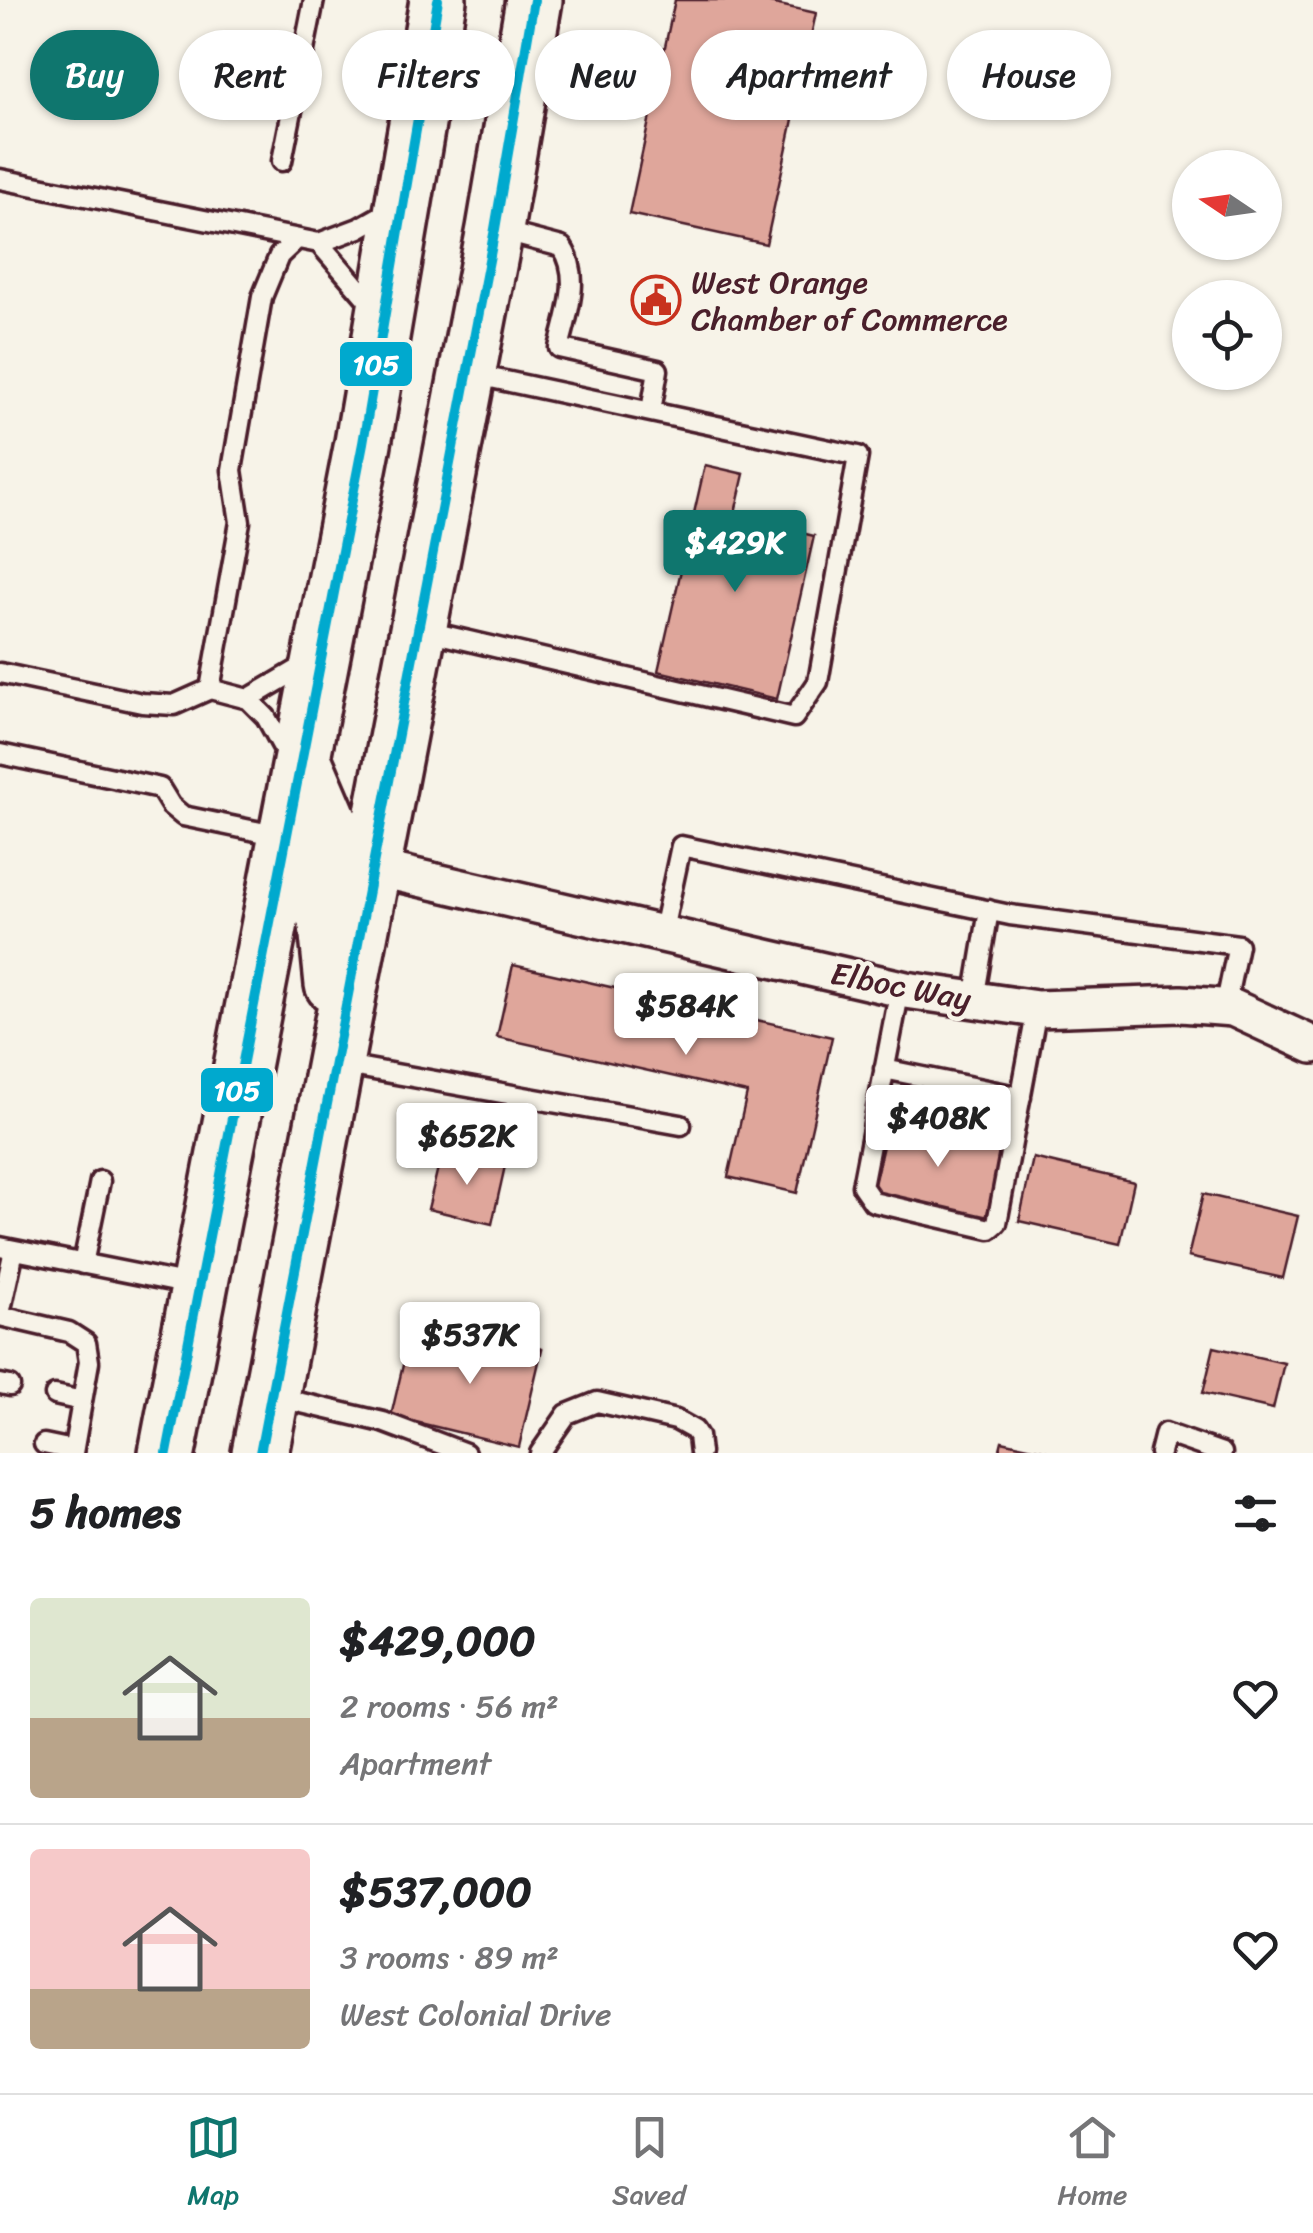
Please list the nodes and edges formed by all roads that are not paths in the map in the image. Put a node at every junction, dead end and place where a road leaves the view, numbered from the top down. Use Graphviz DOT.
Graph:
graph roads {
  1 [pos="314,0"];
  2 [pos="438,0"];
  3 [pos="497,0"];
  4 [pos="534,0"];
  5 [pos="282,161"];
  6 [pos="0,180"];
  7 [pos="404,202"];
  8 [pos="498,207"];
  9 [pos="297,238"];
  10 [pos="319,243"];
  11 [pos="384,320"];
  12 [pos="466,372"];
  13 [pos="651,411"];
  14 [pos="416,628"];
  15 [pos="322,655"];
  16 [pos="0,673"];
  17 [pos="210,689"];
  18 [pos="248,699"];
  19 [pos="0,754"];
  20 [pos="300,766"];
  21 [pos="286,837"];
  22 [pos="371,867"];
  23 [pos="989,910"];
  24 [pos="662,935"];
  25 [pos="900,989"];
  26 [pos="974,1000"];
  27 [pos="1225,1008"];
  28 [pos="1037,1009"];
  29 [pos="1313,1045"];
  30 [pos="335,1062"];
  31 [pos="884,1070"];
  32 [pos="1021,1097"];
  33 [pos="680,1125"];
  34 [pos="100,1181"];
  35 [pos="7,1249"];
  36 [pos="83,1264"];
  37 [pos="199,1286"];
  38 [pos="0,1315"];
  39 [pos="54,1395"];
  40 [pos="271,1396"];
  41 [pos="82,1401"];
  42 [pos="44,1444"];
  43 [pos="73,1452"];
  44 [pos="167,1453"];
  45 [pos="260,1453"];
  46 [pos="465,1453"];
  47 [pos="540,1453"];
  48 [pos="700,1453"];
  49 [pos="1160,1453"];
  50 [pos="1222,1453"];
  1 -- 5 [label="lane"];
  2 -- 7 [label="highway"];
  3 -- 8 [label="highway"];
  4 -- 8 [label="highway"];
  6 -- 9 [label="lane"];
  7 -- 10 [label="lane"];
  7 -- 11 [label="highway"];
  8 -- 12 [label="highway"];
  8 -- 13 [label="lane"];
  9 -- 10 [label="lane"];
  9 -- 17 [label="lane"];
  10 -- 11 [label="lane"];
  11 -- 15 [label="highway"];
  12 -- 13 [label="lane"];
  12 -- 14 [label="highway"];
  13 -- 14 [label="lane"];
  14 -- 22 [label="highway"];
  15 -- 18 [label="lane"];
  15 -- 20 [label="highway"];
  16 -- 17 [label="lane"];
  17 -- 18 [label="lane"];
  18 -- 20 [label="lane"];
  19 -- 21 [label="lane"];
  20 -- 21 [label="highway"];
  20 -- 22 [label="highway"];
  21 -- 30 [label="highway"];
  21 -- 37 [label="highway"];
  22 -- 24 [label="street, Elboc Way"];
  22 -- 30 [label="highway"];
  23 -- 24 [label="lane"];
  23 -- 26 [label="lane"];
  23 -- 27 [label="lane"];
  24 -- 25 [label="street, Elboc Way"];
  25 -- 26 [label="street, Elboc Way"];
  25 -- 31 [label="lane"];
  26 -- 28 [label="street, Elboc Way"];
  27 -- 28 [label="street, Elboc Way"];
  27 -- 29 [label="street, Elboc Way"];
  28 -- 32 [label="lane"];
  30 -- 33 [label="lane"];
  30 -- 40 [label="highway"];
  31 -- 32 [label="lane"];
  31 -- 32 [label="lane"];
  34 -- 36 [label="lane"];
  35 -- 36 [label="lane"];
  35 -- 38 [label="lane"];
  36 -- 37 [label="lane"];
  37 -- 44 [label="highway"];
  38 -- 41 [label="lane"];
  39 -- 41 [label="lane"];
  40 -- 45 [label="highway"];
  40 -- 46 [label="lane"];
  41 -- 43 [label="lane"];
  42 -- 43 [label="lane"];
  47 -- 48 [label="lane"];
  49 -- 50 [label="lane"];
}
